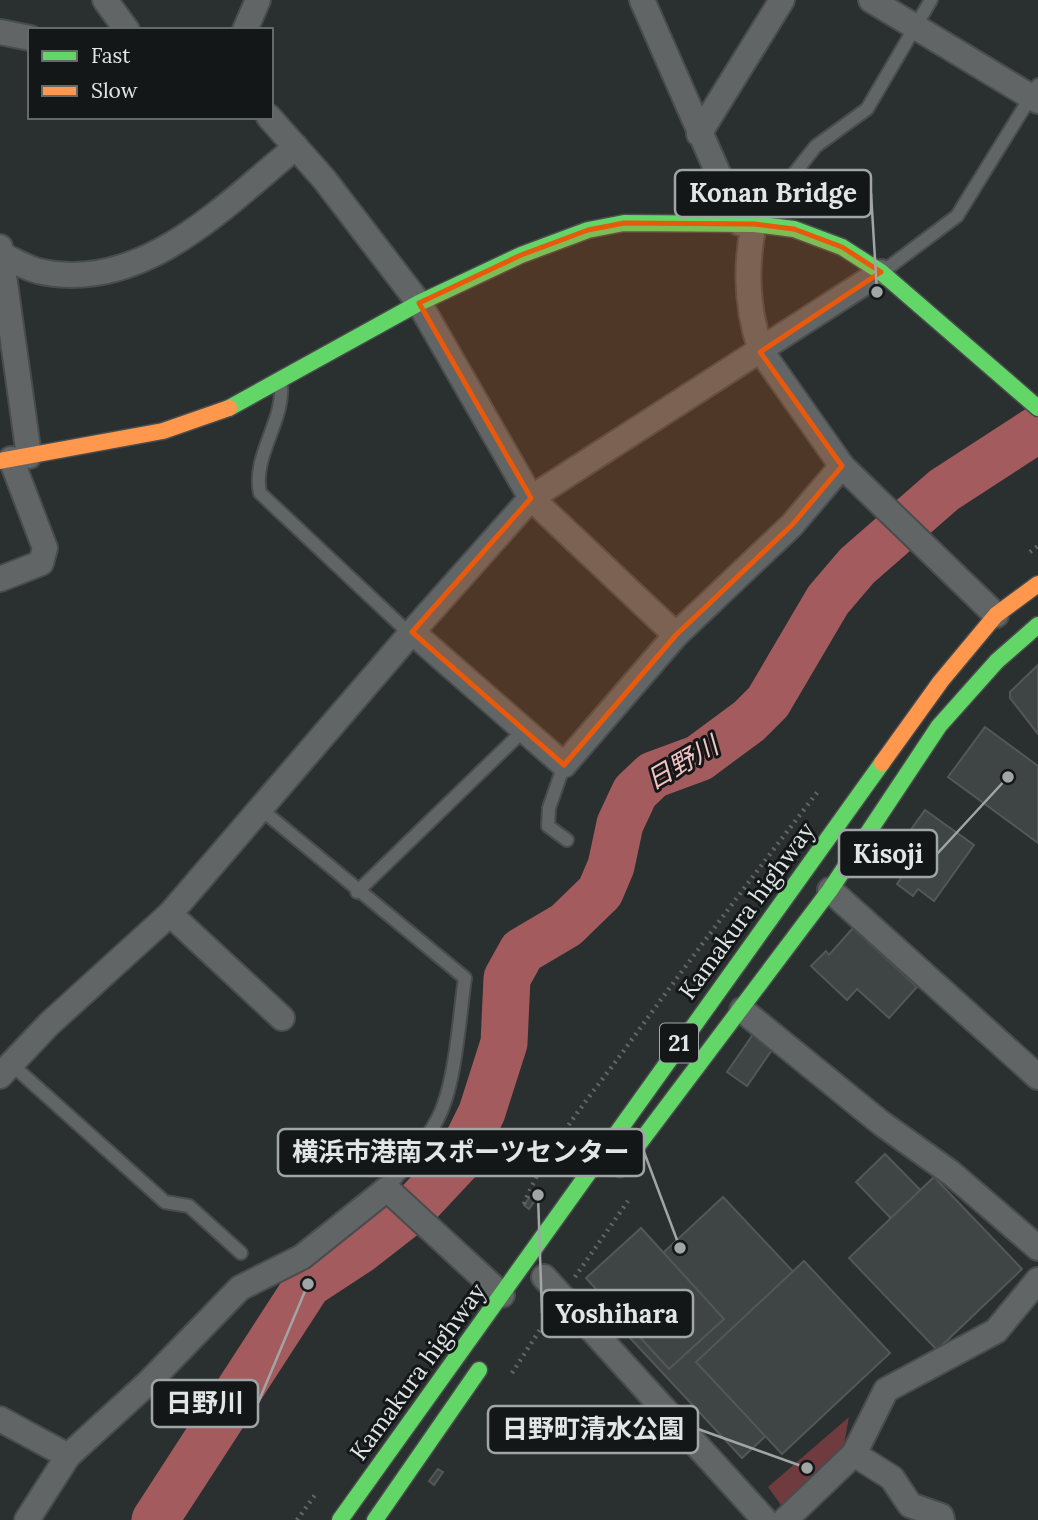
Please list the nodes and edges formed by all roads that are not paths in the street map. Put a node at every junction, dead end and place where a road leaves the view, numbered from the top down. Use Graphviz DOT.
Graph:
graph roads {
  1 [pos="105,0"];
  2 [pos="258,0"];
  3 [pos="642,0"];
  4 [pos="782,0"];
  5 [pos="871,0"];
  6 [pos="931,0"];
  7 [pos="916,27"];
  8 [pos="126,28"];
  9 [pos="246,28"];
  10 [pos="0,32"];
  11 [pos="28,38"];
  12 [pos="1035,94"];
  13 [pos="271,119"];
  14 [pos="699,134"];
  15 [pos="296,147"];
  16 [pos="747,224"];
  17 [pos="2,252"];
  18 [pos="881,272"];
  19 [pos="419,303"];
  20 [pos="761,351"];
  21 [pos="281,379"];
  22 [pos="1036,400"];
  23 [pos="14,458"];
  24 [pos="842,466"];
  25 [pos="531,498"];
  26 [pos="0,579"];
  27 [pos="1038,584"];
  28 [pos="996,615"];
  29 [pos="1038,625"];
  30 [pos="411,633"];
  31 [pos="676,635"];
  32 [pos="524,730"];
  33 [pos="564,765"];
  34 [pos="262,810"];
  35 [pos="567,840"];
  36 [pos="830,890"];
  37 [pos="357,892"];
  38 [pos="170,914"];
  39 [pos="742,1010"];
  40 [pos="282,1018"];
  41 [pos="5,1070"];
  42 [pos="1038,1077"];
  43 [pos="610,1183"];
  44 [pos="390,1192"];
  45 [pos="1038,1248"];
  46 [pos="241,1253"];
  47 [pos="544,1277"];
  48 [pos="1038,1280"];
  49 [pos="502,1295"];
  50 [pos="490,1354"];
  51 [pos="0,1419"];
  52 [pos="854,1454"];
  53 [pos="68,1456"];
  54 [pos="27,1520"];
  55 [pos="340,1520"];
  56 [pos="375,1520"];
  57 [pos="765,1520"];
  58 [pos="785,1520"];
  59 [pos="942,1520"];
  1 -- 8 [label="street"];
  2 -- 9 [label="street"];
  3 -- 14 [label="street"];
  4 -- 14 [label="street"];
  5 -- 7 [label="street"];
  6 -- 7 [label="lane"];
  7 -- 12 [label="street"];
  7 -- 16 [label="lane"];
  10 -- 11 [label="street"];
  12 -- 18 [label="lane"];
  13 -- 15 [label="street"];
  14 -- 16 [label="street"];
  15 -- 17 [label="street"];
  15 -- 19 [label="street"];
  16 -- 18 [label="main road"];
  16 -- 19 [label="main road"];
  16 -- 20 [label="street"];
  17 -- 23 [label="street"];
  18 -- 20 [label="street"];
  18 -- 22 [label="main road"];
  19 -- 21 [label="main road"];
  19 -- 25 [label="street"];
  20 -- 24 [label="street"];
  20 -- 25 [label="street"];
  21 -- 23 [label="main road"];
  21 -- 30 [label="lane"];
  23 -- 26 [label="street"];
  24 -- 28 [label="street"];
  24 -- 31 [label="street"];
  25 -- 30 [label="street"];
  25 -- 31 [label="street"];
  27 -- 28 [label="main road, Kamakura highway / 21"];
  28 -- 49 [label="main road, Kamakura highway / 21"];
  29 -- 36 [label="main road, 21"];
  30 -- 32 [label="street"];
  30 -- 34 [label="street"];
  31 -- 33 [label="street"];
  32 -- 33 [label="street"];
  32 -- 37 [label="lane"];
  33 -- 35 [label="lane"];
  34 -- 37 [label="lane"];
  34 -- 38 [label="street"];
  36 -- 39 [label="main road, 21"];
  36 -- 42 [label="street"];
  37 -- 44 [label="lane"];
  38 -- 40 [label="street"];
  38 -- 41 [label="street"];
  39 -- 43 [label="main road, 21"];
  39 -- 45 [label="street"];
  41 -- 46 [label="lane"];
  44 -- 49 [label="street"];
  44 -- 53 [label="street"];
  47 -- 57 [label="street"];
  48 -- 52 [label="street"];
  49 -- 55 [label="main road, Kamakura highway / 21"];
  50 -- 56 [label="main road, Kamakura highway"];
  51 -- 53 [label="street"];
  52 -- 58 [label="street"];
  52 -- 59 [label="street"];
  53 -- 54 [label="street"];
}
